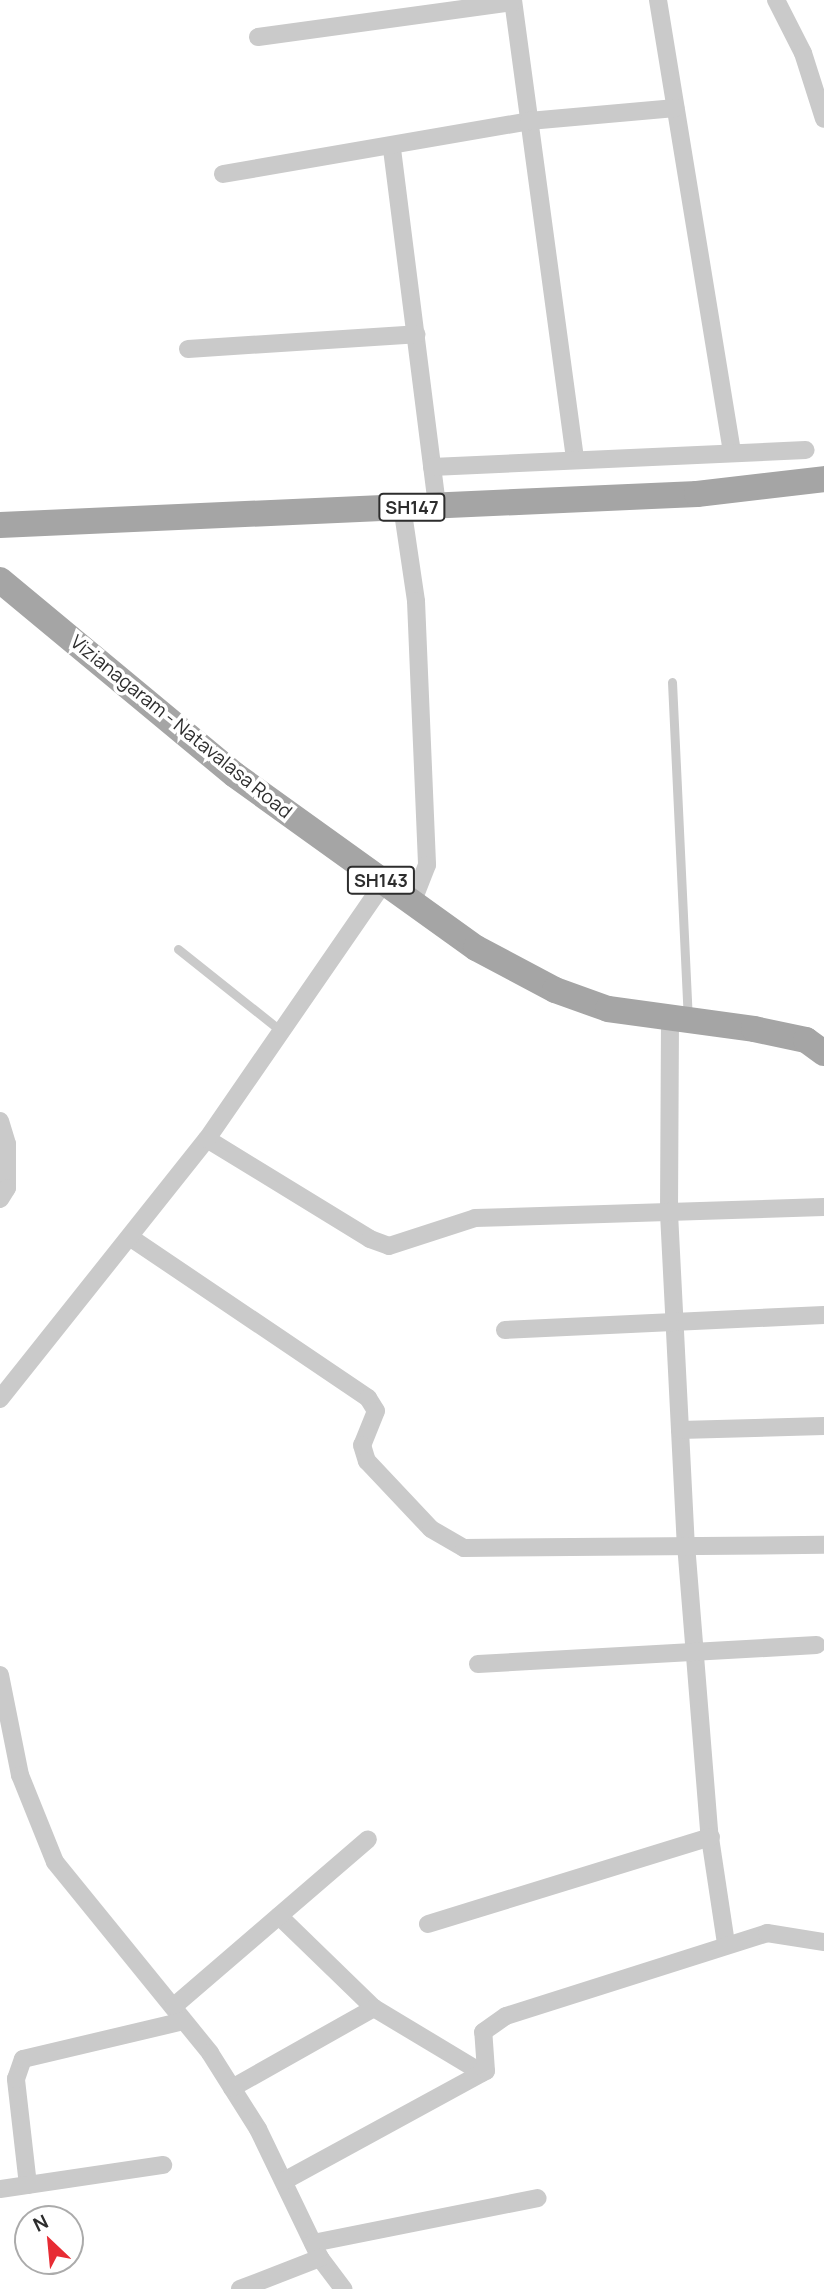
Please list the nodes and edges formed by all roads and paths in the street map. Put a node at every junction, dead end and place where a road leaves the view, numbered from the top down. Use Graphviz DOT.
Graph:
graph roads {
  1 [pos="658,0"];
  2 [pos="776,0"];
  3 [pos="513,1"];
  4 [pos="258,37"];
  5 [pos="675,108"];
  6 [pos="824,118"];
  7 [pos="529,121"];
  8 [pos="392,149"];
  9 [pos="223,174"];
  10 [pos="417,334"];
  11 [pos="188,349"];
  12 [pos="806,450"];
  13 [pos="732,453"];
  14 [pos="576,460"];
  15 [pos="432,467"];
  16 [pos="824,479"];
  17 [pos="402,506"];
  18 [pos="436,507"];
  19 [pos="0,525"];
  20 [pos="4,587"];
  21 [pos="672,682"];
  22 [pos="384,883"];
  23 [pos="412,902"];
  24 [pos="178,949"];
  25 [pos="679,1021"];
  26 [pos="281,1031"];
  27 [pos="824,1053"];
  28 [pos="0,1121"];
  29 [pos="207,1139"];
  30 [pos="0,1199"];
  31 [pos="824,1207"];
  32 [pos="669,1213"];
  33 [pos="131,1238"];
  34 [pos="824,1315"];
  35 [pos="675,1322"];
  36 [pos="505,1330"];
  37 [pos="0,1399"];
  38 [pos="824,1426"];
  39 [pos="680,1430"];
  40 [pos="686,1545"];
  41 [pos="824,1545"];
  42 [pos="816,1645"];
  43 [pos="695,1655"];
  44 [pos="478,1664"];
  45 [pos="0,1675"];
  46 [pos="8,1761"];
  47 [pos="710,1837"];
  48 [pos="368,1839"];
  49 [pos="279,1916"];
  50 [pos="428,1924"];
  51 [pos="824,1942"];
  52 [pos="726,1943"];
  53 [pos="374,2008"];
  54 [pos="179,2014"];
  55 [pos="482,2073"];
  56 [pos="232,2088"];
  57 [pos="163,2165"];
  58 [pos="284,2181"];
  59 [pos="28,2185"];
  60 [pos="0,2189"];
  61 [pos="538,2198"];
  62 [pos="317,2250"];
  63 [pos="240,2289"];
  64 [pos="343,2289"];
  1 -- 5 [label="street"];
  2 -- 6 [label="street"];
  3 -- 4 [label="street"];
  3 -- 7 [label="street"];
  5 -- 7 [label="street"];
  5 -- 13 [label="street"];
  7 -- 8 [label="street"];
  7 -- 14 [label="street"];
  8 -- 9 [label="street"];
  8 -- 10 [label="street"];
  10 -- 11 [label="street"];
  10 -- 15 [label="street"];
  12 -- 13 [label="street"];
  13 -- 14 [label="street"];
  14 -- 15 [label="street"];
  15 -- 18 [label="street"];
  16 -- 18 [label="main road, SH147"];
  17 -- 18 [label="main road, SH147"];
  17 -- 19 [label="main road, SH147"];
  17 -- 23 [label="street"];
  20 -- 22 [label="main road, Vizianagaram - Natavalasa Road / SH143"];
  21 -- 25 [label="lane"];
  22 -- 23 [label="main road, Vizianagaram - Natavalasa Road / SH143"];
  22 -- 26 [label="street"];
  23 -- 25 [label="main road, Vizianagaram - Natavalasa Road / SH143"];
  24 -- 26 [label="lane"];
  25 -- 27 [label="main road, Vizianagaram - Natavalasa Road / SH143"];
  25 -- 32 [label="street"];
  26 -- 29 [label="street"];
  28 -- 30 [label="street"];
  29 -- 32 [label="street"];
  29 -- 33 [label="street"];
  31 -- 32 [label="street"];
  32 -- 35 [label="street"];
  33 -- 37 [label="street"];
  33 -- 40 [label="street"];
  34 -- 35 [label="street"];
  35 -- 36 [label="street"];
  35 -- 39 [label="street"];
  38 -- 39 [label="street"];
  39 -- 40 [label="street"];
  40 -- 41 [label="street"];
  40 -- 43 [label="street"];
  42 -- 43 [label="street"];
  43 -- 44 [label="street"];
  43 -- 47 [label="street"];
  45 -- 46 [label="street"];
  46 -- 54 [label="street"];
  47 -- 50 [label="street"];
  47 -- 52 [label="street"];
  48 -- 49 [label="street"];
  49 -- 53 [label="street"];
  49 -- 54 [label="street"];
  51 -- 52 [label="street"];
  52 -- 55 [label="street"];
  53 -- 55 [label="street"];
  53 -- 56 [label="street"];
  54 -- 56 [label="street"];
  54 -- 59 [label="street"];
  55 -- 58 [label="street"];
  56 -- 58 [label="street"];
  57 -- 59 [label="street"];
  58 -- 62 [label="street"];
  59 -- 60 [label="street"];
  61 -- 62 [label="street"];
  62 -- 63 [label="street"];
  62 -- 64 [label="street"];
}
